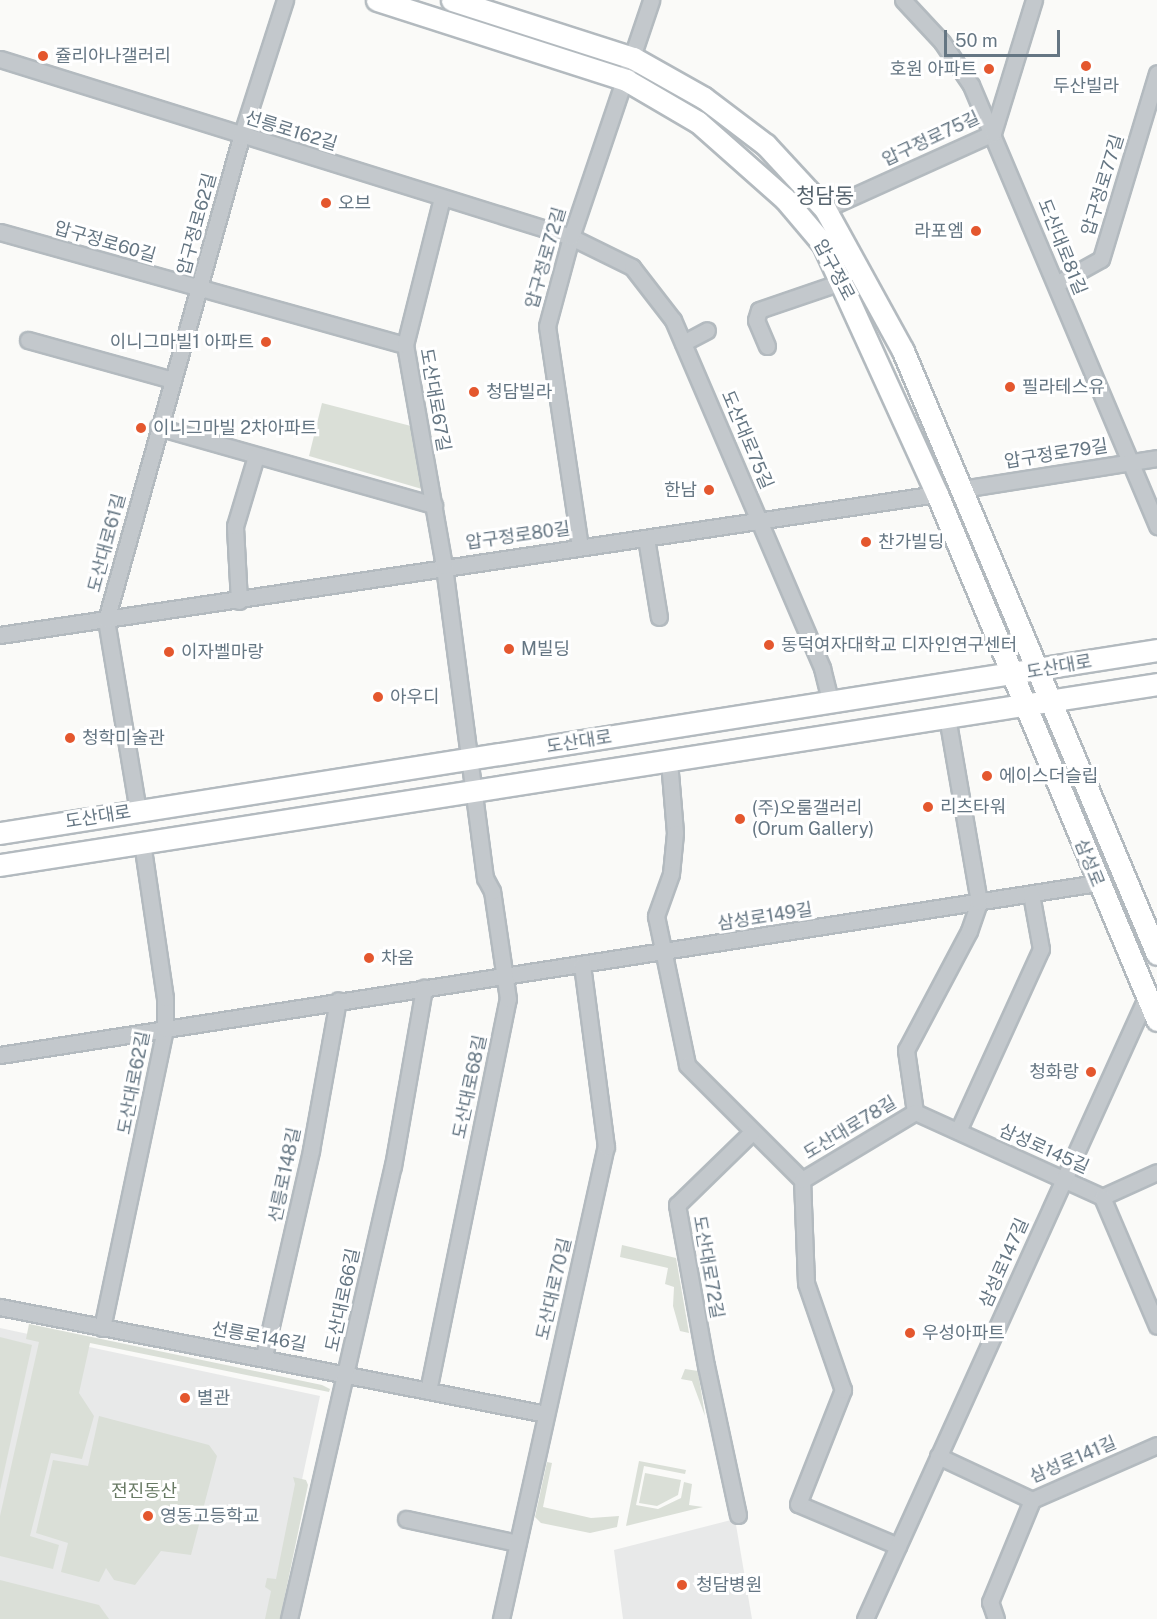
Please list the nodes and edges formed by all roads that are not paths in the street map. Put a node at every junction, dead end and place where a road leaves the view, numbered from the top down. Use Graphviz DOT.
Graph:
graph roads {
  1 [pos="285,0"];
  2 [pos="377,0"];
  3 [pos="452,0"];
  4 [pos="651,0"];
  5 [pos="903,0"];
  6 [pos="1034,0"];
  7 [pos="633,58"];
  8 [pos="0,59"];
  9 [pos="1157,73"];
  10 [pos="626,80"];
  11 [pos="993,133"];
  12 [pos="241,137"];
  13 [pos="442,198"];
  14 [pos="825,209"];
  15 [pos="0,232"];
  16 [pos="571,237"];
  17 [pos="841,282"];
  18 [pos="1056,284"];
  19 [pos="199,289"];
  20 [pos="707,330"];
  21 [pos="28,340"];
  22 [pos="683,343"];
  23 [pos="405,345"];
  24 [pos="767,346"];
  25 [pos="172,380"];
  26 [pos="158,428"];
  27 [pos="256,456"];
  28 [pos="1157,458"];
  29 [pos="1128,462"];
  30 [pos="962,489"];
  31 [pos="937,494"];
  32 [pos="434,505"];
  33 [pos="760,520"];
  34 [pos="1157,526"];
  35 [pos="646,538"];
  36 [pos="580,547"];
  37 [pos="444,566"];
  38 [pos="239,601"];
  39 [pos="658,616"];
  40 [pos="106,620"];
  41 [pos="0,635"];
  42 [pos="1157,650"];
  43 [pos="1036,671"];
  44 [pos="1012,675"];
  45 [pos="1157,684"];
  46 [pos="1048,701"];
  47 [pos="831,703"];
  48 [pos="1024,706"];
  49 [pos="947,717"];
  50 [pos="470,759"];
  51 [pos="669,761"];
  52 [pos="475,791"];
  53 [pos="138,811"];
  54 [pos="0,833"];
  55 [pos="142,843"];
  56 [pos="0,865"];
  57 [pos="1097,883"];
  58 [pos="1031,894"];
  59 [pos="979,902"];
  60 [pos="1154,938"];
  61 [pos="665,953"];
  62 [pos="582,965"];
  63 [pos="504,974"];
  64 [pos="424,988"];
  65 [pos="1147,996"];
  66 [pos="338,1000"];
  67 [pos="1157,1020"];
  68 [pos="165,1029"];
  69 [pos="1,1058"];
  70 [pos="915,1112"];
  71 [pos="958,1131"];
  72 [pos="751,1133"];
  73 [pos="1157,1172"];
  74 [pos="1063,1179"];
  75 [pos="802,1180"];
  76 [pos="1102,1197"];
  77 [pos="0,1307"];
  78 [pos="1157,1326"];
  79 [pos="102,1328"];
  80 [pos="264,1356"];
  81 [pos="347,1373"];
  82 [pos="428,1391"];
  83 [pos="546,1414"];
  84 [pos="1157,1445"];
  85 [pos="938,1456"];
  86 [pos="1032,1500"];
  87 [pos="738,1515"];
  88 [pos="406,1519"];
  89 [pos="517,1543"];
  90 [pos="898,1546"];
  91 [pos="290,1619"];
  92 [pos="501,1619"];
  93 [pos="865,1619"];
  94 [pos="996,1619"];
  1 -- 12 [label="street, 압구정로62길"];
  2 -- 10 [label="main road, 압구정로"];
  3 -- 7 [label="main road, 압구정로"];
  4 -- 7 [label="street, 압구정로72길"];
  5 -- 11 [label="street, 도산대로81길"];
  6 -- 11 [label="street, 압구정로75길"];
  7 -- 10 [label="street, 압구정로72길"];
  7 -- 14 [label="main road, 압구정로"];
  8 -- 12 [label="street, 선릉로162길"];
  9 -- 18 [label="street, 압구정로77길"];
  10 -- 16 [label="street, 압구정로72길"];
  10 -- 17 [label="main road, 압구정로"];
  11 -- 14 [label="street, 압구정로75길"];
  11 -- 18 [label="street, 도산대로81길"];
  12 -- 13 [label="street, 선릉로162길"];
  12 -- 19 [label="street, 압구정로62길"];
  13 -- 16 [label="street, 선릉로162길"];
  13 -- 23 [label="street, 도산대로67길"];
  14 -- 30 [label="main road, 압구정로"];
  15 -- 19 [label="street, 압구정로60길"];
  16 -- 22 [label="street, 도산대로75길"];
  16 -- 36 [label="street, 압구정로72길"];
  17 -- 24 [label="street"];
  17 -- 31 [label="main road, 압구정로"];
  18 -- 29 [label="street, 도산대로81길"];
  19 -- 23 [label="street, 압구정로62길"];
  19 -- 25 [label="street, 도산대로61길"];
  20 -- 22 [label="street"];
  21 -- 25 [label="street"];
  22 -- 33 [label="street, 도산대로75길"];
  23 -- 32 [label="street, 도산대로67길"];
  25 -- 26 [label="street, 도산대로61길"];
  26 -- 27 [label="street"];
  26 -- 40 [label="street, 도산대로61길"];
  27 -- 32 [label="street"];
  27 -- 38 [label="street"];
  28 -- 29 [label="street, 압구정로79길"];
  29 -- 30 [label="street, 압구정로79길"];
  29 -- 34 [label="street, 도산대로81길"];
  30 -- 43 [label="main road, 압구정로"];
  31 -- 33 [label="street, 압구정로80길"];
  31 -- 44 [label="main road, 압구정로"];
  32 -- 37 [label="street, 도산대로67길"];
  33 -- 35 [label="street, 압구정로80길"];
  33 -- 47 [label="street, 도산대로75길"];
  35 -- 36 [label="street, 압구정로80길"];
  35 -- 39 [label="street"];
  36 -- 37 [label="street, 압구정로80길"];
  37 -- 38 [label="street, 압구정로80길"];
  37 -- 50 [label="street, 도산대로67길"];
  38 -- 40 [label="street, 압구정로80길"];
  40 -- 41 [label="street, 압구정로80길"];
  40 -- 53 [label="street, 도산대로61길"];
  42 -- 43 [label="main road, 도산대로"];
  43 -- 44 [label="main road, 도산대로"];
  43 -- 46 [label="main road, 삼성로"];
  44 -- 47 [label="main road, 도산대로"];
  44 -- 48 [label="main road, 압구정로"];
  45 -- 46 [label="main road, 도산대로"];
  46 -- 48 [label="main road, 도산대로"];
  46 -- 60 [label="main road, 삼성로"];
  47 -- 50 [label="main road, 도산대로"];
  48 -- 49 [label="main road, 도산대로"];
  48 -- 57 [label="main road, 삼성로"];
  49 -- 51 [label="main road, 도산대로"];
  49 -- 59 [label="street, 도산대로78길"];
  50 -- 52 [label="street, 도산대로67길"];
  50 -- 53 [label="main road, 도산대로"];
  51 -- 52 [label="main road, 도산대로"];
  51 -- 61 [label="street"];
  52 -- 55 [label="main road, 도산대로"];
  52 -- 63 [label="street, 도산대로68길"];
  53 -- 54 [label="main road, 도산대로"];
  55 -- 56 [label="main road, 도산대로"];
  55 -- 68 [label="street, 도산대로62길"];
  57 -- 58 [label="street, 삼성로149길"];
  57 -- 65 [label="main road, 삼성로"];
  58 -- 59 [label="street, 삼성로149길"];
  58 -- 71 [label="street"];
  59 -- 61 [label="street, 삼성로149길"];
  59 -- 70 [label="street, 도산대로78길"];
  61 -- 62 [label="street, 삼성로149길"];
  61 -- 72 [label="street"];
  62 -- 63 [label="street, 삼성로149길"];
  62 -- 83 [label="street, 도산대로70길"];
  63 -- 64 [label="street"];
  63 -- 82 [label="street, 도산대로68길"];
  64 -- 66 [label="street"];
  64 -- 81 [label="street, 도산대로66길"];
  65 -- 67 [label="main road, 삼성로"];
  65 -- 74 [label="street, 삼성로147길"];
  66 -- 68 [label="street"];
  66 -- 80 [label="street, 선릉로148길"];
  68 -- 69 [label="street"];
  68 -- 79 [label="street, 도산대로62길"];
  70 -- 71 [label="street, 삼성로145길"];
  70 -- 75 [label="street, 도산대로78길"];
  71 -- 74 [label="street, 삼성로145길"];
  72 -- 75 [label="street"];
  72 -- 87 [label="street, 도산대로72길"];
  73 -- 76 [label="street, 삼성로145길"];
  74 -- 76 [label="street, 삼성로145길"];
  74 -- 85 [label="street, 삼성로147길"];
  75 -- 90 [label="street, 도산대로78길"];
  76 -- 78 [label="street"];
  77 -- 79 [label="street, 선릉로146길"];
  79 -- 80 [label="street, 선릉로146길"];
  80 -- 81 [label="street, 선릉로146길"];
  81 -- 82 [label="street, 선릉로146길"];
  81 -- 91 [label="street, 도산대로66길"];
  82 -- 83 [label="street, 선릉로146길"];
  83 -- 89 [label="street, 도산대로70길"];
  84 -- 86 [label="street, 삼성로141길"];
  85 -- 86 [label="street, 삼성로141길"];
  85 -- 90 [label="street, 삼성로147길"];
  86 -- 94 [label="street"];
  88 -- 89 [label="street"];
  89 -- 92 [label="street, 도산대로70길"];
  90 -- 93 [label="street, 삼성로147길"];
}
